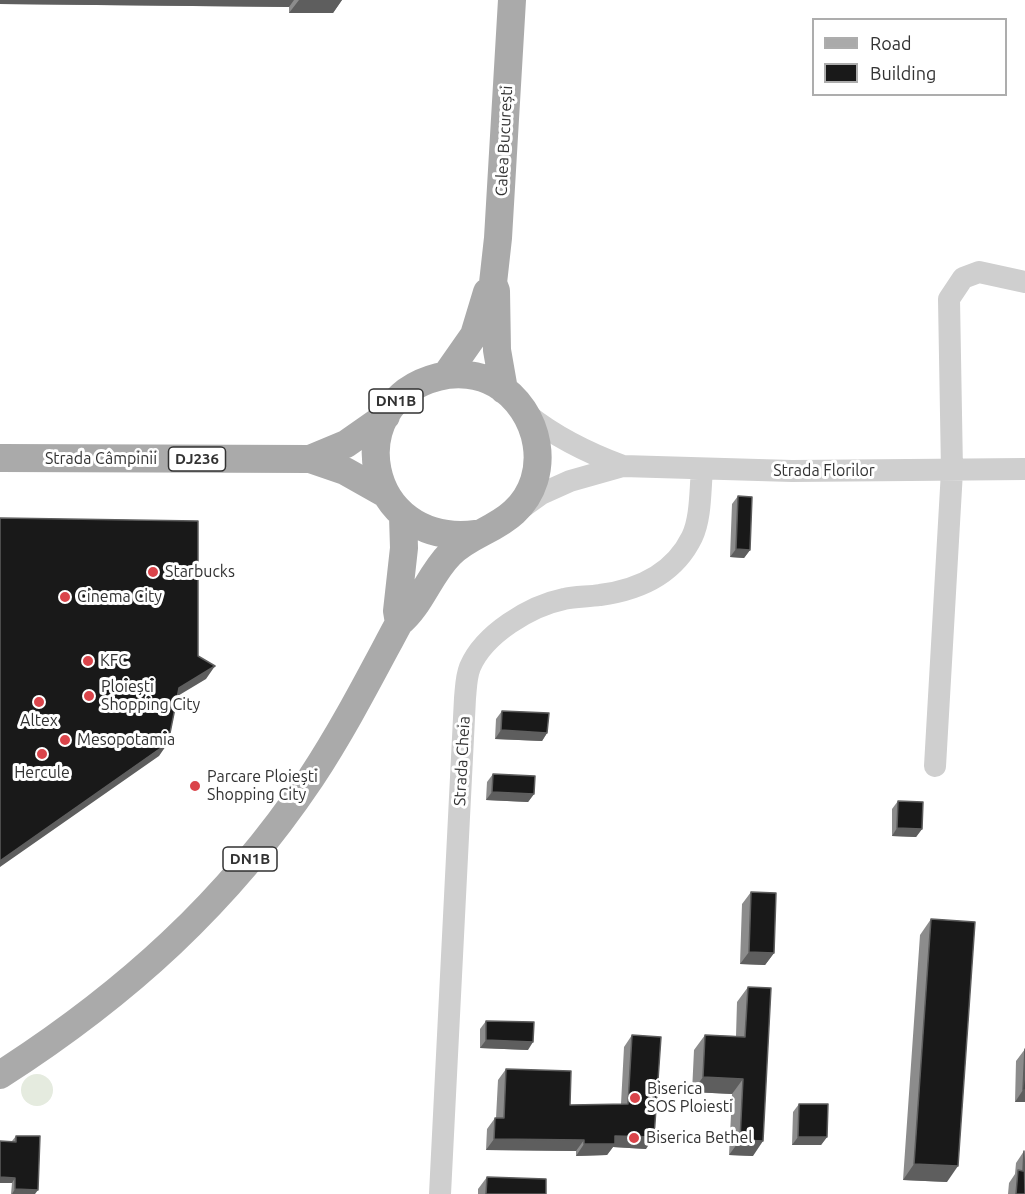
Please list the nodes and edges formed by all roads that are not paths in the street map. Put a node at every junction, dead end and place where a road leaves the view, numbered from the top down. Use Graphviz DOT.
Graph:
graph roads {
  1 [pos="512,0"];
  2 [pos="1025,282"];
  3 [pos="493,283"];
  4 [pos="446,375"];
  5 [pos="504,390"];
  6 [pos="528,415"];
  7 [pos="386,416"];
  8 [pos="0,458"];
  9 [pos="310,459"];
  10 [pos="623,466"];
  11 [pos="702,470"];
  12 [pos="1025,470"];
  13 [pos="952,471"];
  14 [pos="384,493"];
  15 [pos="515,512"];
  16 [pos="402,516"];
  17 [pos="476,534"];
  18 [pos="399,623"];
  19 [pos="935,766"];
  20 [pos="0,1075"];
  21 [pos="440,1194"];
  1 -- 3 [label="main road, Calea București"];
  2 -- 13 [label="street"];
  3 -- 4 [label="main road"];
  3 -- 5 [label="main road"];
  4 -- 5 [label="main road, DN1B"];
  4 -- 7 [label="main road, DN1B"];
  5 -- 6 [label="main road, DN1B"];
  6 -- 10 [label="street"];
  6 -- 15 [label="main road, DN1B"];
  7 -- 9 [label="main road, DJ236"];
  7 -- 14 [label="main road, DN1B"];
  8 -- 9 [label="main road, Strada Câmpinii / DJ236"];
  9 -- 14 [label="main road, DJ236"];
  10 -- 11 [label="street, Strada Florilor"];
  10 -- 15 [label="street"];
  11 -- 13 [label="street, Strada Florilor"];
  11 -- 21 [label="street, Strada Cheia"];
  12 -- 13 [label="street, Strada Florilor"];
  13 -- 19 [label="street"];
  14 -- 16 [label="main road, DN1B"];
  15 -- 17 [label="main road, DN1B"];
  16 -- 17 [label="main road, DN1B"];
  16 -- 18 [label="main road, DN1B"];
  17 -- 18 [label="main road, DN1B"];
  18 -- 20 [label="main road, DN1B"];
}
